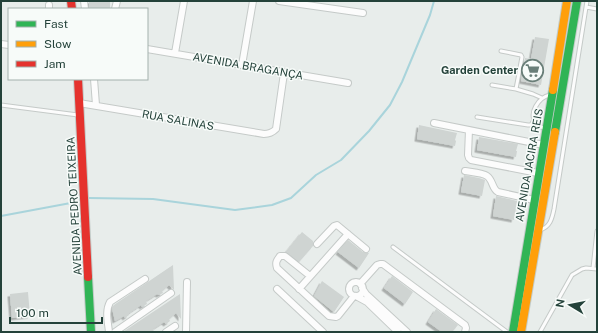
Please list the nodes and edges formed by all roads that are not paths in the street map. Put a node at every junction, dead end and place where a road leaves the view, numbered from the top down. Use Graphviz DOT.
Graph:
graph roads {
  1 [pos="184,1"];
  2 [pos="253,1"];
  3 [pos="279,1"];
  4 [pos="567,1"];
  5 [pos="576,1"];
  6 [pos="587,1"];
  7 [pos="586,8"];
  8 [pos="597,9"];
  9 [pos="363,13"];
  10 [pos="148,49"];
  11 [pos="501,51"];
  12 [pos="175,54"];
  13 [pos="242,65"];
  14 [pos="284,72"];
  15 [pos="78,80"];
  16 [pos="94,80"];
  17 [pos="348,83"];
  18 [pos="492,86"];
  19 [pos="516,89"];
  20 [pos="552,94"];
  21 [pos="542,98"];
  22 [pos="79,103"];
  23 [pos="1,104"];
  24 [pos="96,105"];
  25 [pos="80,115"];
  26 [pos="477,118"];
  27 [pos="534,120"];
  28 [pos="434,123"];
  29 [pos="546,129"];
  30 [pos="469,130"];
  31 [pos="544,145"];
  32 [pos="465,171"];
  33 [pos="538,174"];
  34 [pos="534,200"];
  35 [pos="597,231"];
  36 [pos="537,232"];
  37 [pos="348,234"];
  38 [pos="317,244"];
  39 [pos="393,247"];
  40 [pos="366,249"];
  41 [pos="593,268"];
  42 [pos="597,269"];
  43 [pos="310,276"];
  44 [pos="145,278"];
  45 [pos="187,282"];
  46 [pos="361,286"];
  47 [pos="299,288"];
  48 [pos="277,289"];
  49 [pos="171,292"];
  50 [pos="355,296"];
  51 [pos="175,326"];
  52 [pos="91,332"];
  53 [pos="109,332"];
  54 [pos="115,332"];
  55 [pos="166,332"];
  56 [pos="186,332"];
  57 [pos="323,332"];
  58 [pos="398,332"];
  59 [pos="407,332"];
  60 [pos="465,332"];
  61 [pos="507,332"];
  62 [pos="513,332"];
  63 [pos="521,332"];
  64 [pos="540,332"];
  1 -- 12 [label="street"];
  2 -- 13 [label="street"];
  3 -- 9 [label="street"];
  4 -- 20 [label="main road, AVENIDA JACIRA REIS"];
  5 -- 36 [label="main road, AVENIDA JACIRA REIS"];
  6 -- 7 [label="lane, AVENIDA JACIRA REIS"];
  7 -- 8 [label="lane"];
  7 -- 36 [label="lane, AVENIDA JACIRA REIS"];
  10 -- 12 [label="street, AVENIDA BRAGANÇA"];
  11 -- 19 [label="lane"];
  12 -- 13 [label="street, AVENIDA BRAGANÇA"];
  13 -- 14 [label="street, AVENIDA BRAGANÇA"];
  14 -- 17 [label="street, AVENIDA BRAGANÇA"];
  14 -- 24 [label="street, RUA SALINAS"];
  15 -- 22 [label="main road, AVENIDA PEDRO TEIXEIRA"];
  16 -- 24 [label="street"];
  18 -- 19 [label="lane"];
  19 -- 21 [label="lane"];
  20 -- 21 [label="lane"];
  20 -- 29 [label="main road, AVENIDA JACIRA REIS"];
  21 -- 27 [label="lane"];
  22 -- 24 [label="street, RUA SALINAS"];
  22 -- 25 [label="main road, AVENIDA PEDRO TEIXEIRA"];
  23 -- 25 [label="lane"];
  25 -- 52 [label="main road, AVENIDA PEDRO TEIXEIRA"];
  26 -- 27 [label="lane"];
  27 -- 29 [label="lane"];
  28 -- 30 [label="street"];
  29 -- 31 [label="main road, AVENIDA JACIRA REIS"];
  30 -- 31 [label="street"];
  30 -- 33 [label="street"];
  31 -- 33 [label="main road, AVENIDA JACIRA REIS"];
  32 -- 34 [label="street"];
  33 -- 34 [label="main road, AVENIDA JACIRA REIS"];
  34 -- 62 [label="main road, AVENIDA JACIRA REIS"];
  35 -- 41 [label="lane"];
  36 -- 63 [label="main road, AVENIDA JACIRA REIS"];
  37 -- 38 [label="street"];
  37 -- 40 [label="street"];
  37 -- 43 [label="street"];
  39 -- 61 [label="lane"];
  41 -- 42 [label="lane"];
  41 -- 64 [label="lane"];
  43 -- 47 [label="street"];
  43 -- 47 [label="street"];
  44 -- 53 [label="street"];
  45 -- 56 [label="street"];
  46 -- 50 [label="street"];
  46 -- 50 [label="street"];
  46 -- 59 [label="street"];
  46 -- 60 [label="street"];
  47 -- 50 [label="street"];
  48 -- 57 [label="street"];
  49 -- 54 [label="street"];
  50 -- 58 [label="street"];
  51 -- 55 [label="street"];
}
